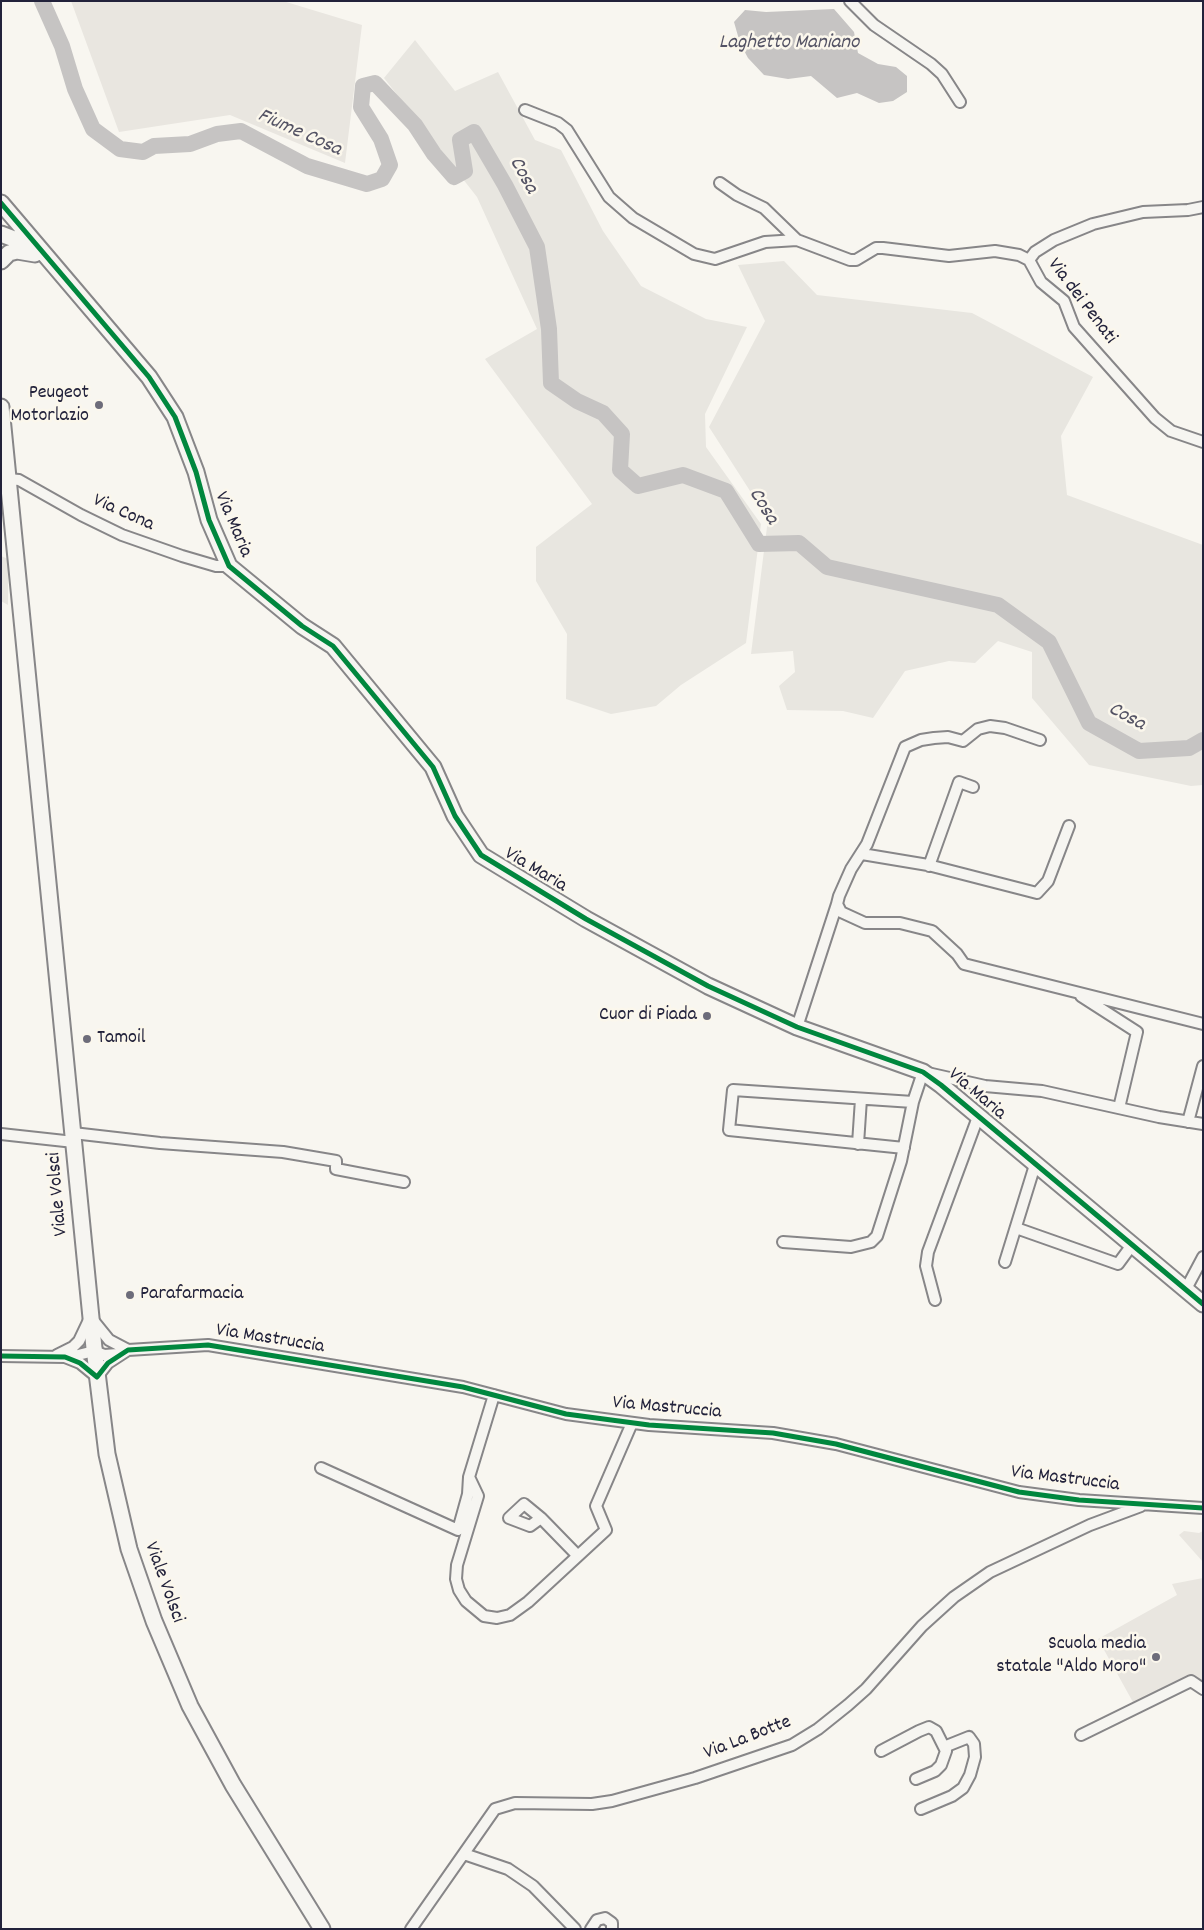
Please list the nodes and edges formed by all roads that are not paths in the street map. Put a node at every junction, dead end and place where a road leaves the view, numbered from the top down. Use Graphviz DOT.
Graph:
graph roads {
  1 [pos="850,1"];
  2 [pos="960,102"];
  3 [pos="524,110"];
  4 [pos="720,183"];
  5 [pos="1,204"];
  6 [pos="1203,207"];
  7 [pos="1,222"];
  8 [pos="1,234"];
  9 [pos="31,238"];
  10 [pos="797,240"];
  11 [pos="1029,260"];
  12 [pos="1,261"];
  13 [pos="50,261"];
  14 [pos="1,407"];
  15 [pos="1203,442"];
  16 [pos="3,462"];
  17 [pos="8,479"];
  18 [pos="229,566"];
  19 [pos="1040,740"];
  20 [pos="973,787"];
  21 [pos="1069,826"];
  22 [pos="862,854"];
  23 [pos="930,866"];
  24 [pos="837,904"];
  25 [pos="1074,992"];
  26 [pos="1203,1024"];
  27 [pos="797,1027"];
  28 [pos="1203,1066"];
  29 [pos="923,1072"];
  30 [pos="861,1099"];
  31 [pos="914,1102"];
  32 [pos="1119,1108"];
  33 [pos="978,1117"];
  34 [pos="1188,1122"];
  35 [pos="1203,1124"];
  36 [pos="1,1134"];
  37 [pos="74,1138"];
  38 [pos="858,1144"];
  39 [pos="904,1148"];
  40 [pos="1035,1165"];
  41 [pos="404,1182"];
  42 [pos="1016,1228"];
  43 [pos="783,1242"];
  44 [pos="1132,1245"];
  45 [pos="1203,1258"];
  46 [pos="1005,1262"];
  47 [pos="1186,1289"];
  48 [pos="936,1300"];
  49 [pos="1203,1304"];
  50 [pos="90,1315"];
  51 [pos="73,1347"];
  52 [pos="94,1349"];
  53 [pos="121,1350"];
  54 [pos="56,1355"];
  55 [pos="1,1356"];
  56 [pos="69,1358"];
  57 [pos="97,1378"];
  58 [pos="494,1395"];
  59 [pos="632,1423"];
  60 [pos="321,1468"];
  61 [pos="469,1477"];
  62 [pos="1147,1504"];
  63 [pos="1203,1508"];
  64 [pos="541,1518"];
  65 [pos="578,1556"];
  66 [pos="1203,1689"];
  67 [pos="1081,1735"];
  68 [pos="944,1747"];
  69 [pos="881,1751"];
  70 [pos="916,1779"];
  71 [pos="921,1809"];
  72 [pos="464,1854"];
  73 [pos="322,1929"];
  74 [pos="411,1929"];
  75 [pos="575,1929"];
  76 [pos="590,1929"];
  77 [pos="612,1929"];
  1 -- 2 [label="street"];
  3 -- 10 [label="street"];
  4 -- 10 [label="street"];
  5 -- 9 [label="street"];
  6 -- 11 [label="street, Via dei Penati"];
  7 -- 9 [label="street"];
  8 -- 13 [label="street"];
  9 -- 13 [label="street"];
  10 -- 11 [label="street"];
  11 -- 15 [label="street, Via dei Penati"];
  12 -- 13 [label="street"];
  13 -- 18 [label="street, Via Maria"];
  14 -- 16 [label="street, Viale Volsci"];
  16 -- 17 [label="street, Viale Volsci"];
  17 -- 18 [label="street, Via Cona"];
  17 -- 37 [label="street, Viale Volsci"];
  18 -- 27 [label="street, Via Maria"];
  19 -- 22 [label="street"];
  20 -- 23 [label="street"];
  21 -- 23 [label="street"];
  22 -- 23 [label="street"];
  22 -- 24 [label="street"];
  24 -- 25 [label="street"];
  24 -- 27 [label="street"];
  25 -- 26 [label="street"];
  25 -- 32 [label="street"];
  27 -- 29 [label="street, Via Maria"];
  28 -- 34 [label="street"];
  29 -- 31 [label="street"];
  29 -- 32 [label="street"];
  29 -- 33 [label="street, Via Maria"];
  30 -- 31 [label="street"];
  30 -- 38 [label="street"];
  30 -- 38 [label="street"];
  31 -- 39 [label="street"];
  32 -- 34 [label="street"];
  33 -- 40 [label="street, Via Maria"];
  33 -- 48 [label="street"];
  34 -- 35 [label="street"];
  36 -- 37 [label="street"];
  37 -- 41 [label="street"];
  37 -- 50 [label="street, Viale Volsci"];
  38 -- 39 [label="street"];
  39 -- 43 [label="street"];
  40 -- 42 [label="street"];
  40 -- 44 [label="street, Via Maria"];
  42 -- 44 [label="street"];
  42 -- 46 [label="street"];
  44 -- 47 [label="street, Via Maria"];
  45 -- 47 [label="street"];
  47 -- 49 [label="street, Via Maria"];
  50 -- 51 [label="street"];
  50 -- 52 [label="street, Viale Volsci"];
  50 -- 53 [label="street"];
  51 -- 52 [label="street"];
  51 -- 54 [label="street"];
  52 -- 53 [label="street, Via Mastruccia"];
  52 -- 56 [label="street"];
  52 -- 57 [label="street, Viale Volsci"];
  53 -- 57 [label="street"];
  53 -- 58 [label="street, Via Mastruccia"];
  54 -- 55 [label="street"];
  54 -- 56 [label="street"];
  56 -- 57 [label="street"];
  57 -- 73 [label="street, Viale Volsci"];
  58 -- 59 [label="street, Via Mastruccia"];
  58 -- 61 [label="street"];
  59 -- 62 [label="street, Via Mastruccia"];
  59 -- 65 [label="street"];
  60 -- 61 [label="street"];
  61 -- 65 [label="street"];
  62 -- 63 [label="street, Via Mastruccia"];
  62 -- 72 [label="street, Via La Botte"];
  64 -- 65 [label="street"];
  66 -- 67 [label="street"];
  68 -- 69 [label="street"];
  68 -- 70 [label="street"];
  68 -- 71 [label="street"];
  72 -- 74 [label="street, Via La Botte"];
  72 -- 75 [label="street"];
  76 -- 77 [label="street"];
}
